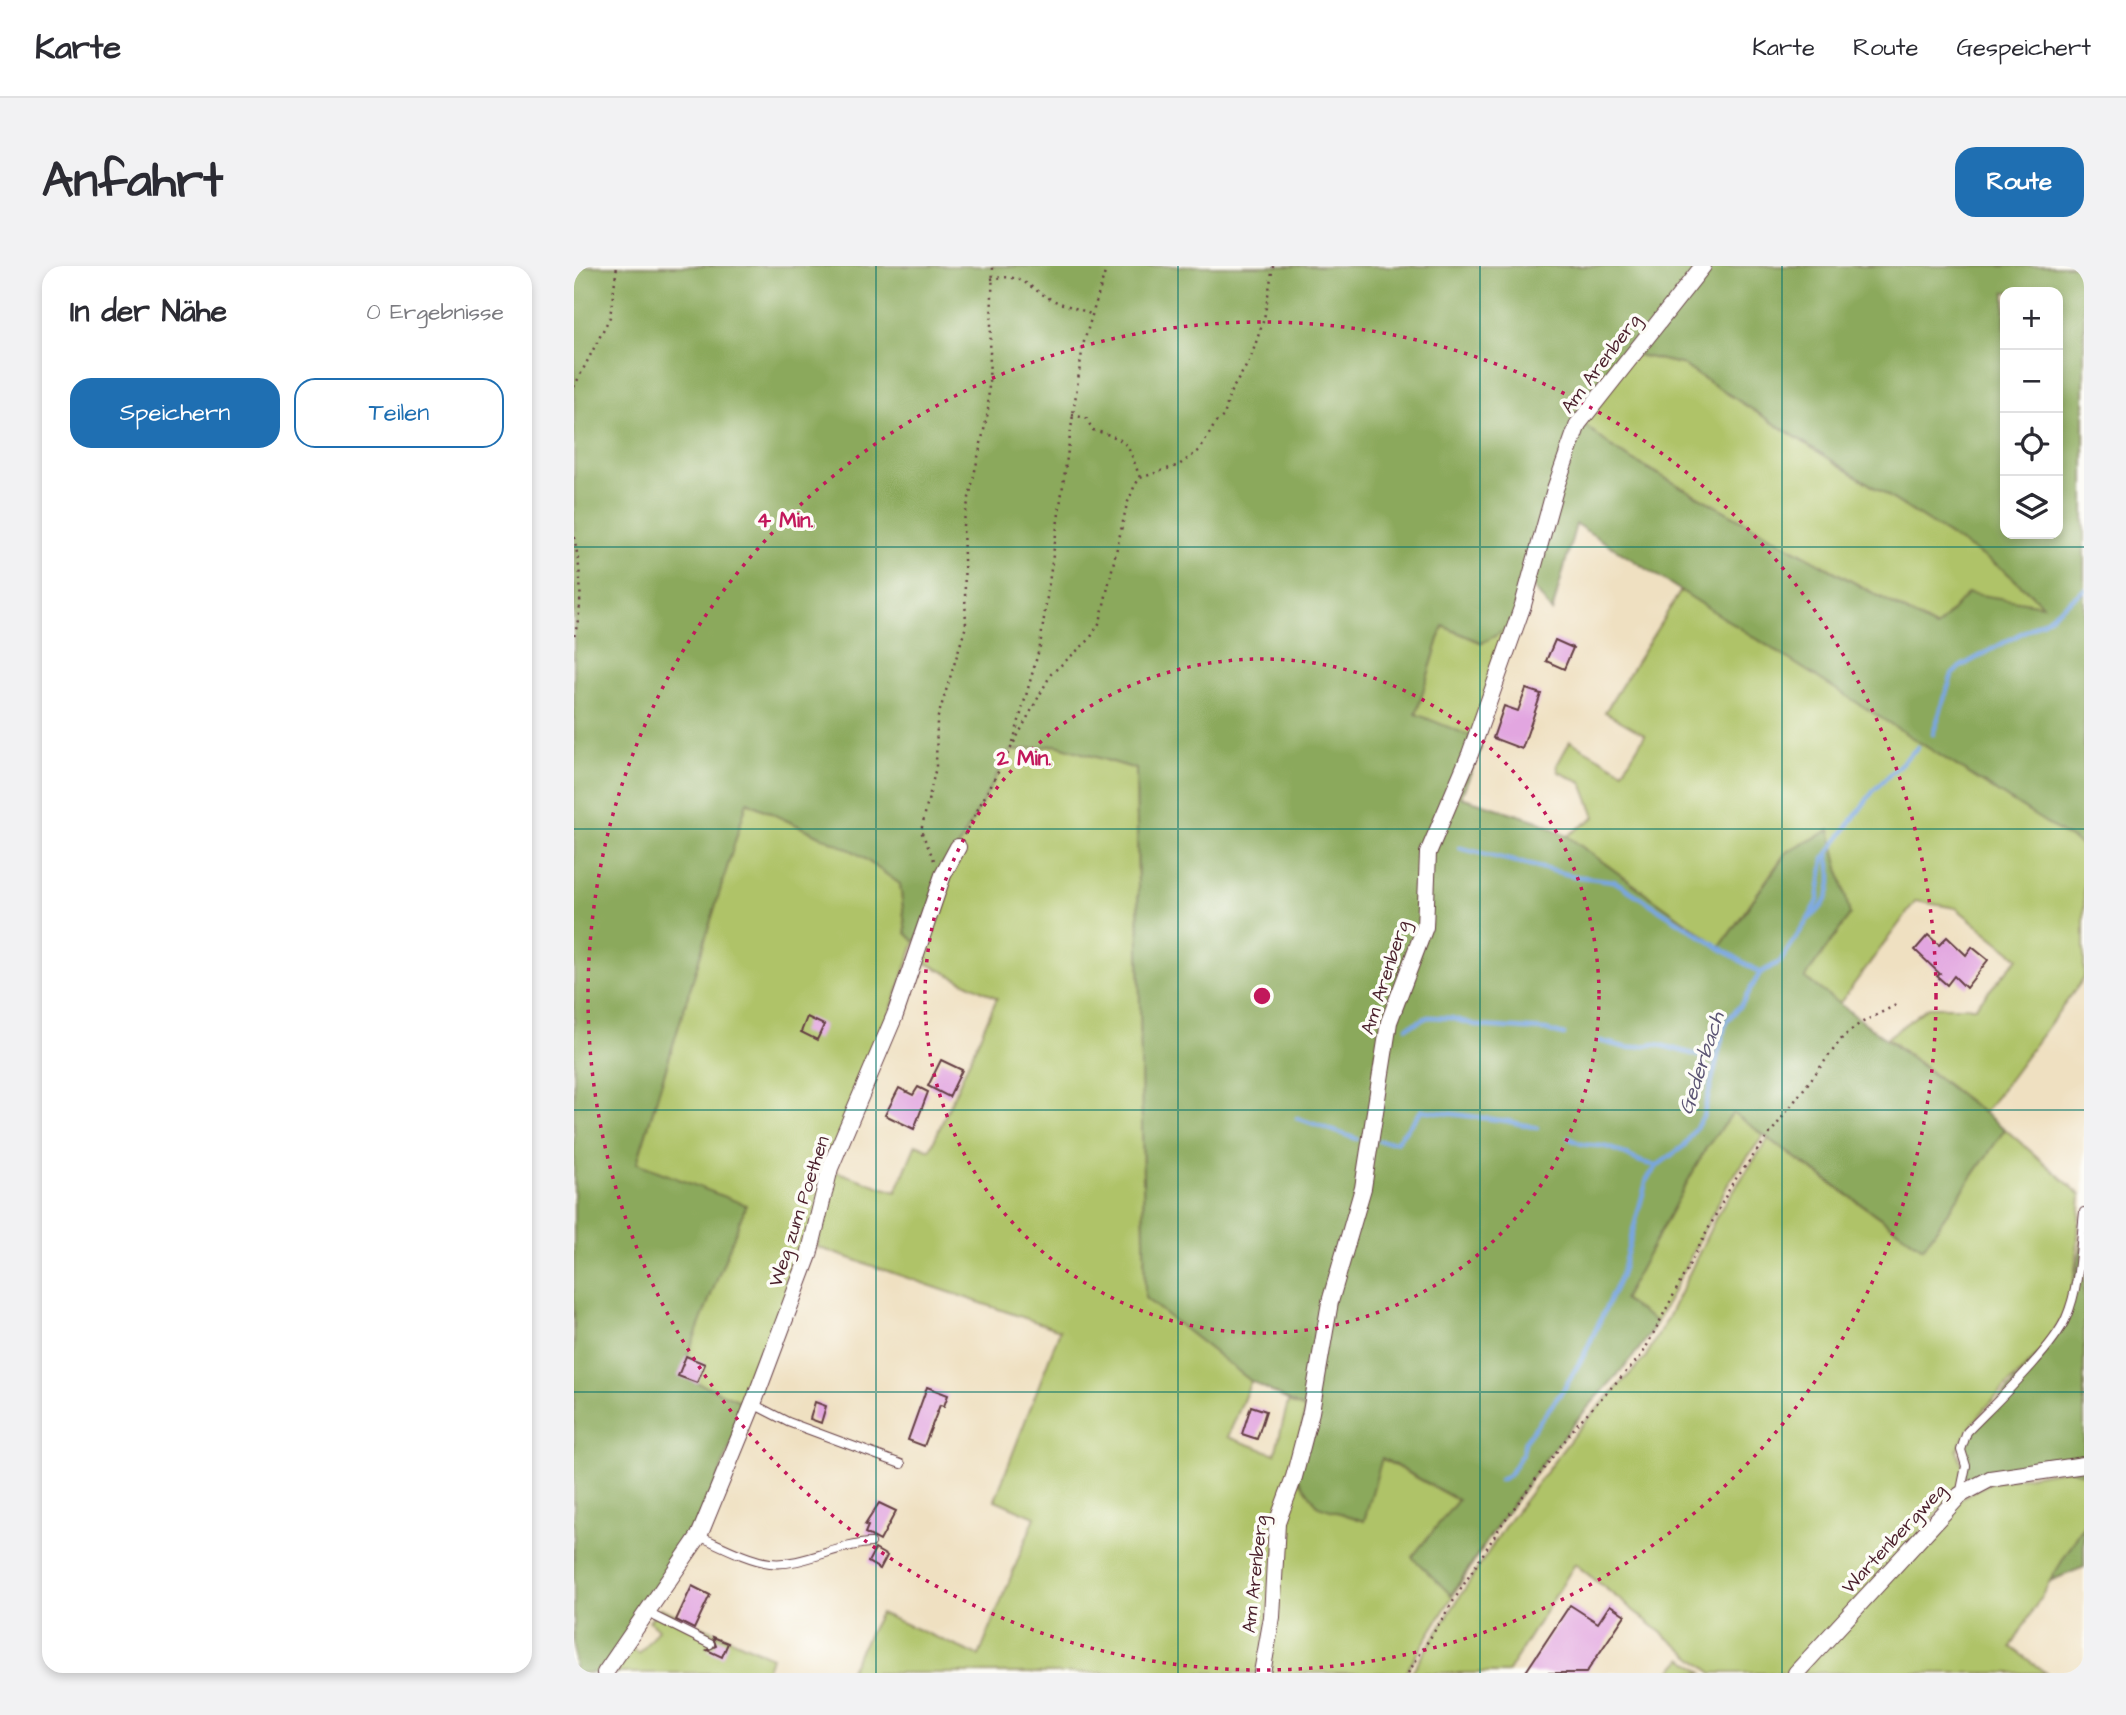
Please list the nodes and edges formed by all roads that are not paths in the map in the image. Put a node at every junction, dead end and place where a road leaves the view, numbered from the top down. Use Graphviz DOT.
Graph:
graph roads {
  1 [pos="1703,266"];
  2 [pos="958,848"];
  3 [pos="2084,1213"];
  4 [pos="753,1404"];
  5 [pos="901,1464"];
  6 [pos="2084,1465"];
  7 [pos="1960,1495"];
  8 [pos="699,1535"];
  9 [pos="871,1543"];
  10 [pos="648,1613"];
  11 [pos="710,1644"];
  12 [pos="605,1673"];
  13 [pos="1262,1673"];
  14 [pos="1796,1673"];
  1 -- 13 [label="street, Am Arenberg"];
  2 -- 4 [label="street, Weg zum Poethen"];
  3 -- 7 [label="lane"];
  4 -- 5 [label="lane"];
  4 -- 8 [label="street, Weg zum Poethen"];
  6 -- 7 [label="street, Wartenbergweg"];
  7 -- 14 [label="street, Wartenbergweg"];
  8 -- 9 [label="lane"];
  8 -- 10 [label="street, Weg zum Poethen"];
  10 -- 11 [label="lane"];
  10 -- 12 [label="street, Weg zum Poethen"];
}
